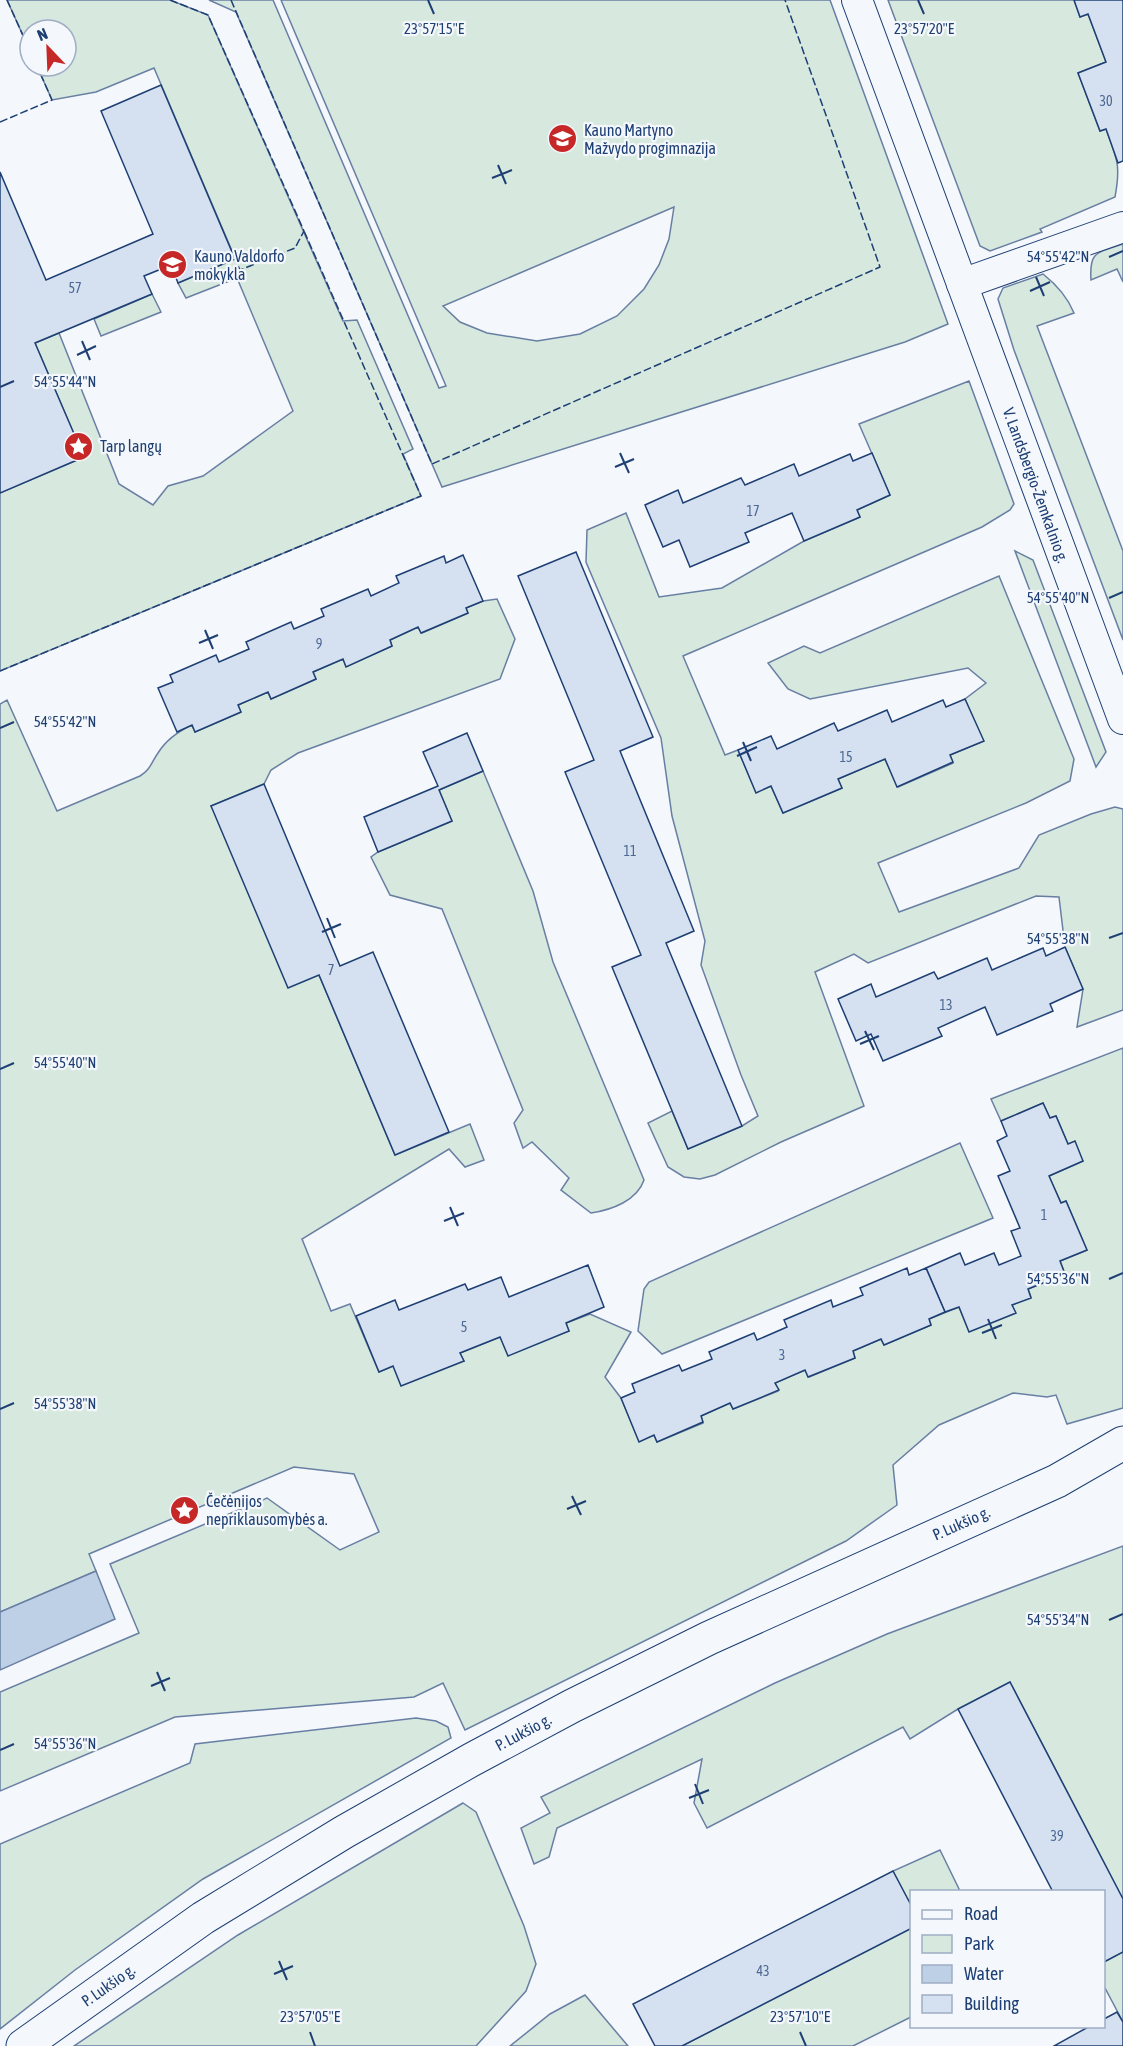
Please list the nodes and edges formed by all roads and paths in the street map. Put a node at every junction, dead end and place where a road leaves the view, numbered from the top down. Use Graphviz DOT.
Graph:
graph roads {
  1 [pos="857,0"];
  2 [pos="1123,227"];
  3 [pos="962,284"];
  4 [pos="1123,719"];
  5 [pos="1123,1443"];
  6 [pos="1123,1469"];
  7 [pos="1057,1481"];
  8 [pos="23,2046"];
  1 -- 3 [label="street, V. Landsbergio-Žemkalnio g."];
  2 -- 3 [label="street"];
  3 -- 4 [label="street, V. Landsbergio-Žemkalnio g."];
  5 -- 7 [label="main road, P. Lukšio g."];
  6 -- 7 [label="main road, P. Lukšio g."];
  7 -- 8 [label="main road, P. Lukšio g."];
}
